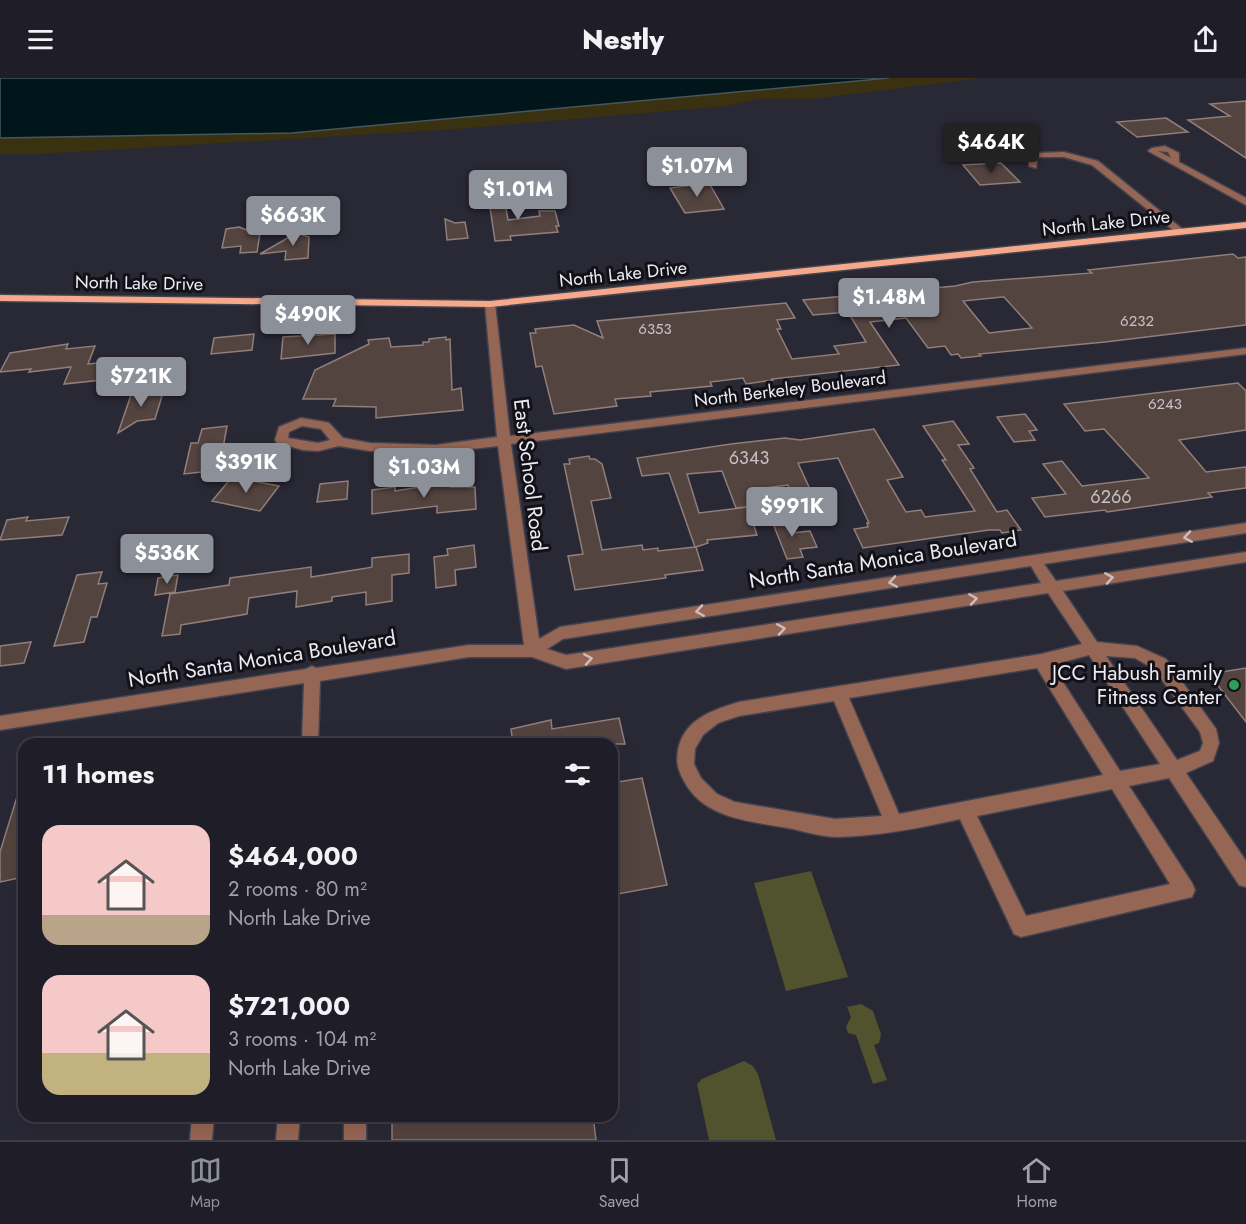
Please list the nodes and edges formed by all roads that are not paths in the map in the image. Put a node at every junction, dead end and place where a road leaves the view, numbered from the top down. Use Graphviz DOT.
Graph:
graph roads {
  1 [pos="1175,164"];
  2 [pos="1033,166"];
  3 [pos="1246,202"];
  4 [pos="1246,225"];
  5 [pos="1181,232"];
  6 [pos="0,298"];
  7 [pos="490,304"];
  8 [pos="1246,351"];
  9 [pos="339,442"];
  10 [pos="504,442"];
  11 [pos="1246,528"];
  12 [pos="1246,557"];
  13 [pos="1034,560"];
  14 [pos="1051,587"];
  15 [pos="1092,648"];
  16 [pos="531,651"];
  17 [pos="1041,661"];
  18 [pos="312,673"];
  19 [pos="839,693"];
  20 [pos="0,723"];
  21 [pos="310,738"];
  22 [pos="1173,769"];
  23 [pos="1116,780"];
  24 [pos="965,810"];
  25 [pos="894,824"];
  26 [pos="1246,878"];
  27 [pos="202,1122"];
  28 [pos="288,1122"];
  29 [pos="355,1122"];
  30 [pos="201,1140"];
  31 [pos="287,1140"];
  32 [pos="355,1140"];
  1 -- 3 [label="street"];
  2 -- 5 [label="street"];
  4 -- 5 [label="main road, North Lake Drive"];
  5 -- 7 [label="main road, North Lake Drive"];
  6 -- 7 [label="main road, North Lake Drive"];
  7 -- 10 [label="street, East School Road"];
  8 -- 10 [label="street, North Berkeley Boulevard"];
  9 -- 10 [label="street, North Berkeley Boulevard"];
  10 -- 16 [label="street, East School Road"];
  11 -- 13 [label="street, North Santa Monica Boulevard, one-way"];
  14 -- 12 [label="street, North Santa Monica Boulevard, one-way"];
  13 -- 14 [label="street"];
  13 -- 16 [label="street, North Santa Monica Boulevard, one-way"];
  14 -- 15 [label="street"];
  16 -- 14 [label="street, North Santa Monica Boulevard, one-way"];
  15 -- 17 [label="street"];
  15 -- 22 [label="street"];
  15 -- 22 [label="street"];
  16 -- 18 [label="street, North Santa Monica Boulevard"];
  17 -- 19 [label="street"];
  17 -- 23 [label="street"];
  18 -- 20 [label="street, North Santa Monica Boulevard"];
  18 -- 21 [label="street"];
  19 -- 25 [label="street"];
  19 -- 25 [label="street"];
  22 -- 23 [label="street"];
  22 -- 26 [label="street"];
  23 -- 24 [label="street"];
  23 -- 24 [label="street"];
  24 -- 25 [label="street"];
  27 -- 30 [label="street"];
  28 -- 31 [label="street"];
  29 -- 32 [label="street"];
}
